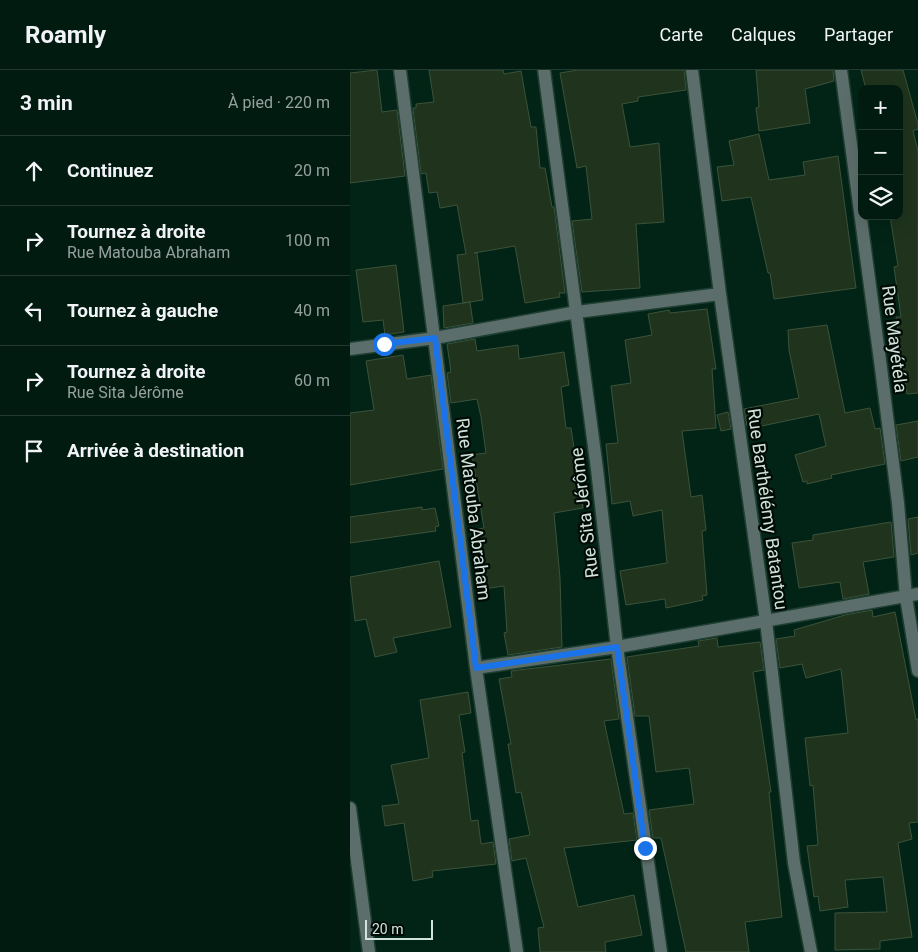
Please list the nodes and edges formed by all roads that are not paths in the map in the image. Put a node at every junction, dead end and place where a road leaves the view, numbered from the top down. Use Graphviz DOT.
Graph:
graph roads {
  1 [pos="400,70"];
  2 [pos="544,70"];
  3 [pos="692,70"];
  4 [pos="842,70"];
  5 [pos="720,294"];
  6 [pos="577,312"];
  7 [pos="435,338"];
  8 [pos="350,348"];
  9 [pos="912,596"];
  10 [pos="766,621"];
  11 [pos="617,647"];
  12 [pos="476,668"];
  13 [pos="918,671"];
  14 [pos="350,808"];
  15 [pos="369,952"];
  16 [pos="517,952"];
  17 [pos="661,952"];
  18 [pos="811,952"];
  1 -- 7 [label="street, Rue Matouba Abraham"];
  2 -- 6 [label="street, Rue Sita Jérôme"];
  3 -- 5 [label="street, Rue Barthélémy Batantou"];
  4 -- 9 [label="street, Rue Mayétéla"];
  5 -- 6 [label="street"];
  5 -- 10 [label="street, Rue Barthélémy Batantou"];
  6 -- 7 [label="street"];
  6 -- 11 [label="street, Rue Sita Jérôme"];
  7 -- 8 [label="street"];
  7 -- 12 [label="street, Rue Matouba Abraham"];
  9 -- 10 [label="street"];
  9 -- 13 [label="street, Rue Mayétéla"];
  10 -- 11 [label="street"];
  10 -- 18 [label="street, Rue Barthélémy Batantou"];
  11 -- 12 [label="street"];
  11 -- 17 [label="street, Rue Sita Jérôme"];
  12 -- 16 [label="street, Rue Matouba Abraham"];
  14 -- 15 [label="street"];
}
